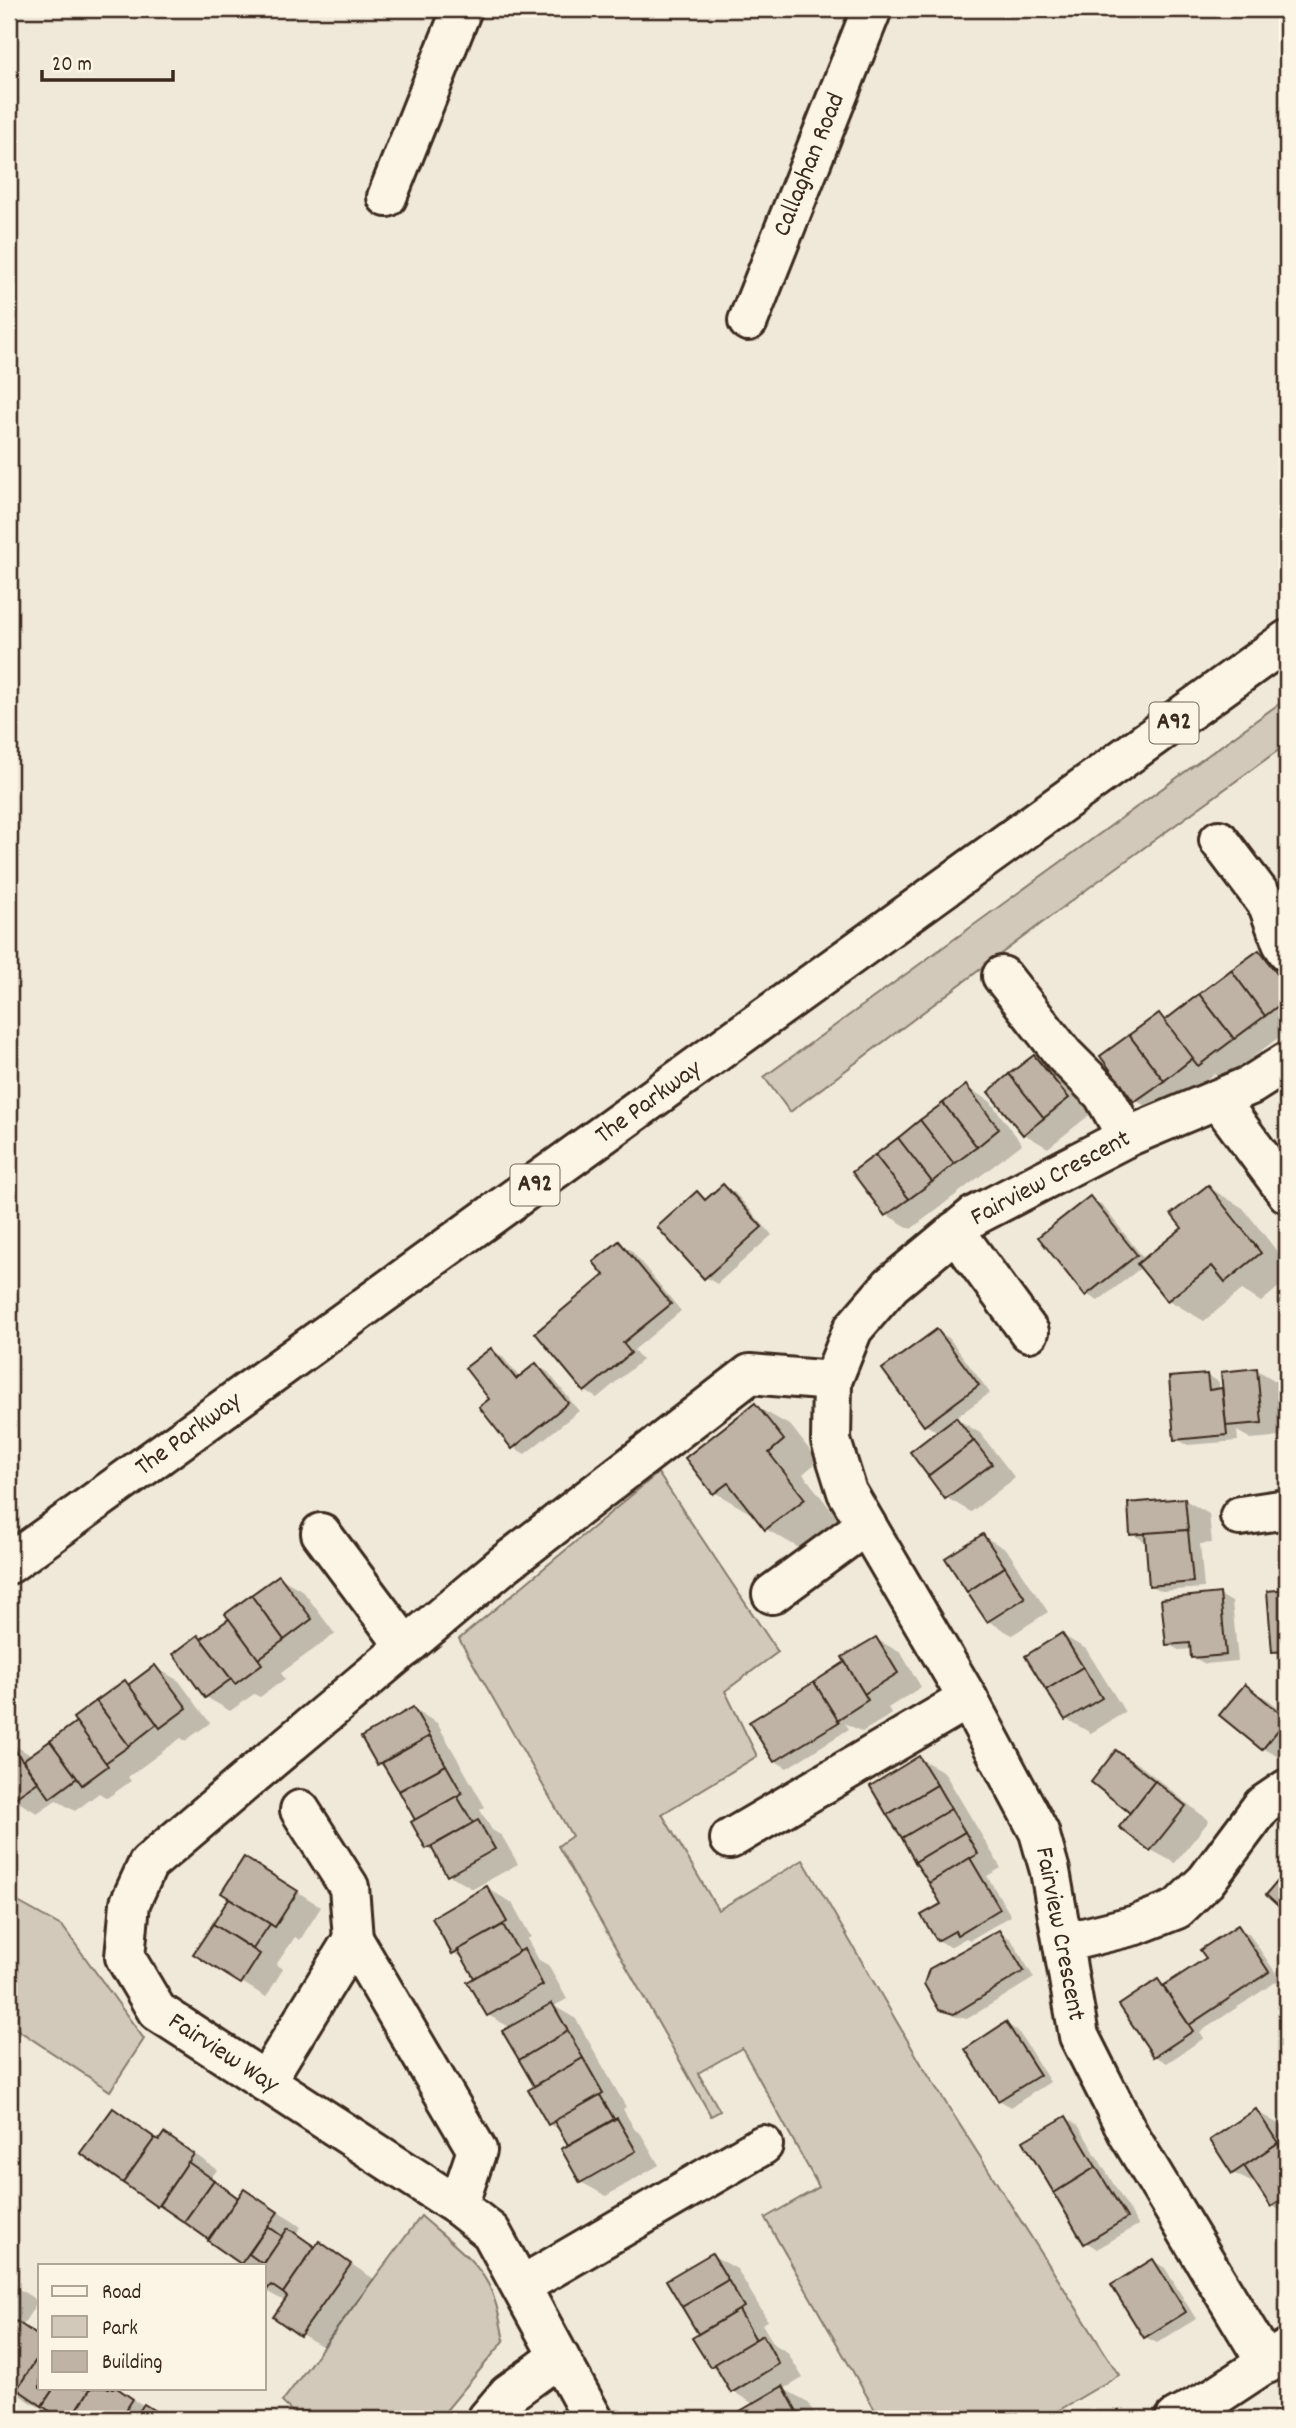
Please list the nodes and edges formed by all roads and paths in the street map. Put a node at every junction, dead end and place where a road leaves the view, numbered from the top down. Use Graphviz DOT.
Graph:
graph roads {
  1 [pos="462,9"];
  2 [pos="872,9"];
  3 [pos="387,197"];
  4 [pos="748,321"];
  5 [pos="1287,640"];
  6 [pos="1219,840"];
  7 [pos="1287,951"];
  8 [pos="1002,976"];
  9 [pos="1287,1062"];
  10 [pos="1218,1099"];
  11 [pos="1126,1137"];
  12 [pos="1287,1193"];
  13 [pos="955,1231"];
  14 [pos="1029,1332"];
  15 [pos="832,1381"];
  16 [pos="1287,1509"];
  17 [pos="1240,1516"];
  18 [pos="866,1525"];
  19 [pos="321,1533"];
  20 [pos="9,1564"];
  21 [pos="772,1594"];
  22 [pos="405,1647"];
  23 [pos="968,1699"];
  24 [pos="1287,1789"];
  25 [pos="300,1810"];
  26 [pos="730,1839"];
  27 [pos="353,1940"];
  28 [pos="1063,1943"];
  29 [pos="265,2082"];
  30 [pos="763,2145"];
  31 [pos="458,2206"];
  32 [pos="521,2286"];
  33 [pos="1277,2356"];
  34 [pos="559,2357"];
  35 [pos="487,2419"];
  36 [pos="593,2419"];
  37 [pos="1175,2419"];
  1 -- 3 [label="street"];
  2 -- 4 [label="street, Callaghan Road"];
  5 -- 20 [label="street, The Parkway / A92"];
  6 -- 7 [label="street"];
  8 -- 11 [label="street"];
  9 -- 10 [label="street, Fairview Crescent"];
  10 -- 11 [label="street, Fairview Crescent"];
  10 -- 12 [label="street"];
  11 -- 13 [label="street, Fairview Crescent"];
  13 -- 14 [label="street"];
  13 -- 15 [label="street, Fairview Crescent"];
  15 -- 18 [label="street, Fairview Crescent"];
  15 -- 22 [label="street, Fairview Way"];
  16 -- 17 [label="street"];
  18 -- 21 [label="street"];
  18 -- 23 [label="street, Fairview Crescent"];
  19 -- 22 [label="street"];
  22 -- 29 [label="street, Fairview Way"];
  23 -- 26 [label="street"];
  23 -- 28 [label="street, Fairview Crescent"];
  24 -- 28 [label="street"];
  25 -- 27 [label="street"];
  27 -- 29 [label="street"];
  27 -- 31 [label="street"];
  28 -- 33 [label="street, Fairview Crescent"];
  29 -- 31 [label="street, Fairview Way"];
  30 -- 32 [label="street"];
  31 -- 32 [label="street, Fairview Way"];
  32 -- 34 [label="street, Fairview Way"];
  33 -- 37 [label="street"];
  34 -- 35 [label="street"];
  34 -- 36 [label="street, Fairview Way"];
}
